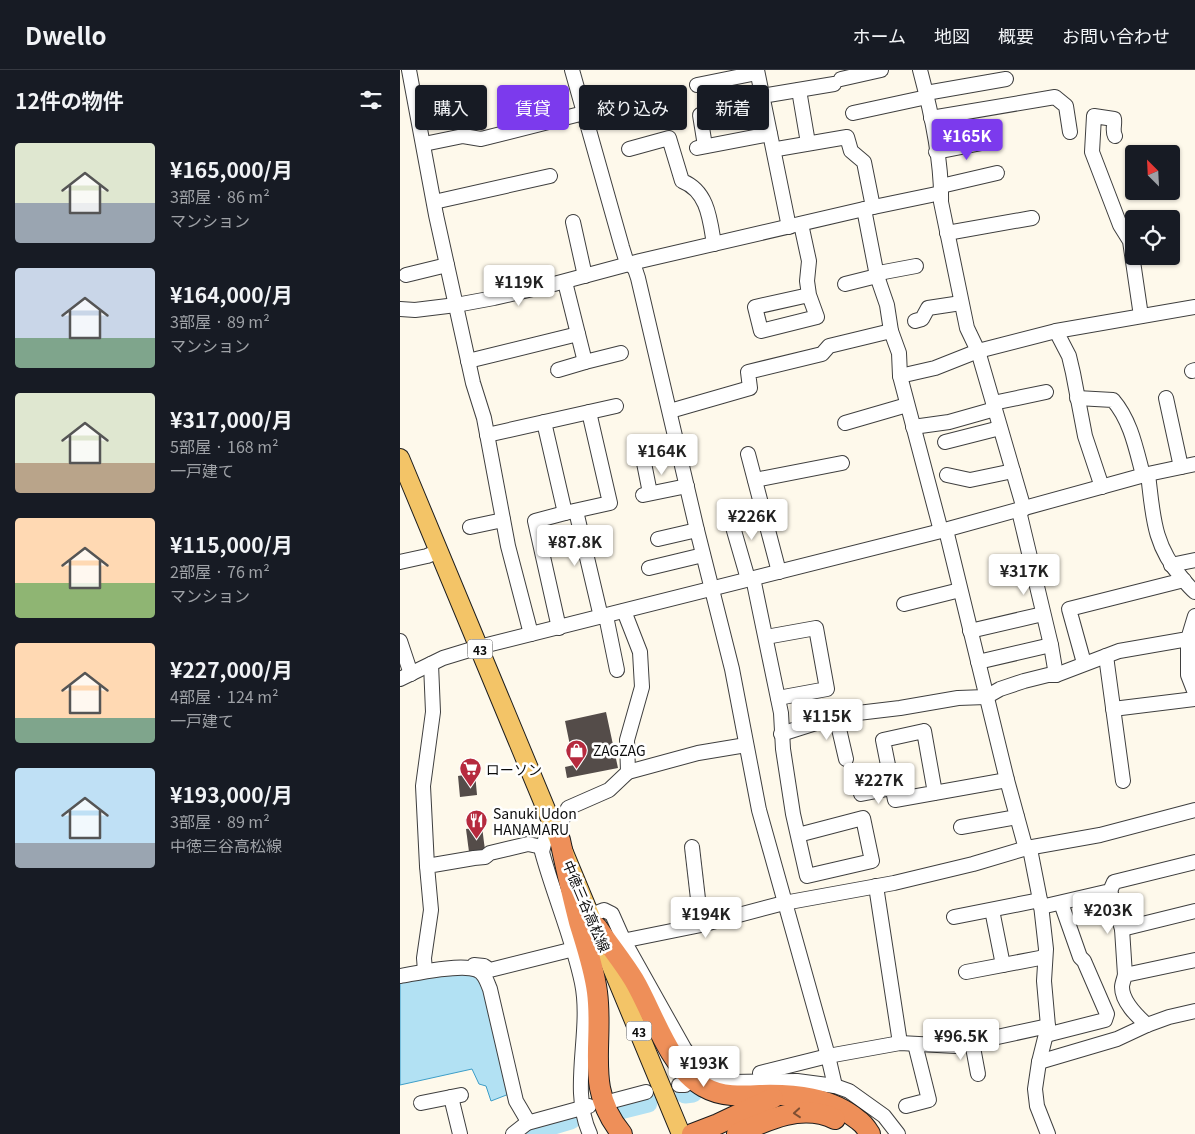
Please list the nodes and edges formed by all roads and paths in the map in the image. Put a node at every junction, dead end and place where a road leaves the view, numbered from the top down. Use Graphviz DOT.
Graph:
graph roads {
  1 [pos="409,70"];
  2 [pos="572,70"];
  3 [pos="881,70"];
  4 [pos="920,70"];
  5 [pos="757,72"];
  6 [pos="1006,80"];
  7 [pos="697,85"];
  8 [pos="799,90"];
  9 [pos="579,95"];
  10 [pos="769,95"];
  11 [pos="927,95"];
  12 [pos="853,113"];
  13 [pos="579,114"];
  14 [pos="931,118"];
  15 [pos="589,130"];
  16 [pos="700,130"];
  17 [pos="1070,132"];
  18 [pos="770,134"];
  19 [pos="1115,136"];
  20 [pos="992,142"];
  21 [pos="808,143"];
  22 [pos="424,144"];
  23 [pos="777,148"];
  24 [pos="629,149"];
  25 [pos="936,152"];
  26 [pos="997,173"];
  27 [pos="550,176"];
  28 [pos="941,189"];
  29 [pos="434,202"];
  30 [pos="868,208"];
  31 [pos="1032,218"];
  32 [pos="573,222"];
  33 [pos="795,226"];
  34 [pos="947,233"];
  35 [pos="714,244"];
  36 [pos="634,263"];
  37 [pos="447,265"];
  38 [pos="916,266"];
  39 [pos="406,275"];
  40 [pos="585,276"];
  41 [pos="877,276"];
  42 [pos="564,282"];
  43 [pos="845,284"];
  44 [pos="809,295"];
  45 [pos="962,303"];
  46 [pos="456,305"];
  47 [pos="1195,307"];
  48 [pos="400,309"];
  49 [pos="1141,316"];
  50 [pos="915,320"];
  51 [pos="891,331"];
  52 [pos="1056,331"];
  53 [pos="578,334"];
  54 [pos="978,352"];
  55 [pos="621,353"];
  56 [pos="468,361"];
  57 [pos="585,362"];
  58 [pos="558,370"];
  59 [pos="900,376"];
  60 [pos="1046,392"];
  61 [pos="1077,398"];
  62 [pos="1166,398"];
  63 [pos="907,405"];
  64 [pos="616,406"];
  65 [pos="994,406"];
  66 [pos="675,410"];
  67 [pos="588,412"];
  68 [pos="544,422"];
  69 [pos="844,424"];
  70 [pos="913,427"];
  71 [pos="1000,428"];
  72 [pos="487,435"];
  73 [pos="945,442"];
  74 [pos="679,450"];
  75 [pos="748,454"];
  76 [pos="400,458"];
  77 [pos="842,463"];
  78 [pos="1188,466"];
  79 [pos="1013,471"];
  80 [pos="947,475"];
  81 [pos="1146,475"];
  82 [pos="755,480"];
  83 [pos="687,486"];
  84 [pos="1102,487"];
  85 [pos="728,510"];
  86 [pos="1021,510"];
  87 [pos="571,512"];
  88 [pos="503,520"];
  89 [pos="470,527"];
  90 [pos="697,530"];
  91 [pos="943,531"];
  92 [pos="658,539"];
  93 [pos="439,551"];
  94 [pos="704,555"];
  95 [pos="1195,560"];
  96 [pos="400,562"];
  97 [pos="1171,565"];
  98 [pos="648,568"];
  99 [pos="778,572"];
  100 [pos="750,579"];
  101 [pos="1184,580"];
  102 [pos="715,588"];
  103 [pos="960,590"];
  104 [pos="1195,592"];
  105 [pos="904,604"];
  106 [pos="624,611"];
  107 [pos="1043,614"];
  108 [pos="604,616"];
  109 [pos="1195,616"];
  110 [pos="559,628"];
  111 [pos="970,631"];
  112 [pos="531,634"];
  113 [pos="766,637"];
  114 [pos="1188,639"];
  115 [pos="400,641"];
  116 [pos="1050,645"];
  117 [pos="479,647"];
  118 [pos="1106,656"];
  119 [pos="978,662"];
  120 [pos="431,664"];
  121 [pos="1084,664"];
  122 [pos="617,670"];
  123 [pos="1056,675"];
  124 [pos="405,676"];
  125 [pos="1195,693"];
  126 [pos="986,697"];
  127 [pos="778,698"];
  128 [pos="1195,699"];
  129 [pos="1113,709"];
  130 [pos="836,716"];
  131 [pos="781,734"];
  132 [pos="746,745"];
  133 [pos="846,759"];
  134 [pos="628,772"];
  135 [pos="1007,780"];
  136 [pos="1123,781"];
  137 [pos="892,788"];
  138 [pos="936,792"];
  139 [pos="861,794"];
  140 [pos="1195,810"];
  141 [pos="1017,817"];
  142 [pos="961,827"];
  143 [pos="553,835"];
  144 [pos="798,835"];
  145 [pos="692,847"];
  146 [pos="1028,848"];
  147 [pos="1195,862"];
  148 [pos="427,866"];
  149 [pos="876,886"];
  150 [pos="1110,891"];
  151 [pos="790,902"];
  152 [pos="1061,902"];
  153 [pos="1040,904"];
  154 [pos="992,910"];
  155 [pos="1195,911"];
  156 [pos="954,917"];
  157 [pos="594,921"];
  158 [pos="701,925"];
  159 [pos="1122,929"];
  160 [pos="623,941"];
  161 [pos="575,948"];
  162 [pos="1046,957"];
  163 [pos="1195,960"];
  164 [pos="1003,965"];
  165 [pos="442,970"];
  166 [pos="425,971"];
  167 [pos="966,972"];
  168 [pos="400,976"];
  169 [pos="1126,976"];
  170 [pos="1195,1011"];
  171 [pos="1146,1025"];
  172 [pos="1047,1031"];
  173 [pos="972,1042"];
  174 [pos="900,1043"];
  175 [pos="915,1044"];
  176 [pos="828,1056"];
  177 [pos="1039,1062"];
  178 [pos="760,1073"];
  179 [pos="978,1074"];
  180 [pos="835,1086"];
  181 [pos="646,1092"];
  182 [pos="780,1095"];
  183 [pos="612,1101"];
  184 [pos="421,1103"];
  185 [pos="906,1106"];
  186 [pos="585,1107"];
  187 [pos="527,1123"];
  188 [pos="460,1134"];
  189 [pos="513,1134"];
  190 [pos="590,1134"];
  191 [pos="622,1134"];
  192 [pos="681,1134"];
  193 [pos="692,1134"];
  194 [pos="737,1134"];
  195 [pos="857,1134"];
  196 [pos="870,1134"];
  197 [pos="898,1134"];
  198 [pos="1048,1134"];
  1 -- 22 [label="street"];
  2 -- 9 [label="street"];
  3 -- 8 [label="street"];
  4 -- 11 [label="street"];
  5 -- 7 [label="street"];
  5 -- 18 [label="street"];
  6 -- 11 [label="street"];
  8 -- 10 [label="street"];
  8 -- 21 [label="street"];
  11 -- 12 [label="street"];
  11 -- 14 [label="street"];
  13 -- 22 [label="street"];
  14 -- 17 [label="street"];
  14 -- 25 [label="street"];
  15 -- 36 [label="street"];
  16 -- 18 [label="street"];
  18 -- 33 [label="street"];
  19 -- 49 [label="street"];
  20 -- 25 [label="street"];
  21 -- 23 [label="street"];
  21 -- 30 [label="street"];
  22 -- 29 [label="street"];
  24 -- 35 [label="street"];
  25 -- 28 [label="street"];
  26 -- 28 [label="street"];
  27 -- 29 [label="street"];
  28 -- 30 [label="street"];
  28 -- 34 [label="street"];
  29 -- 37 [label="street"];
  30 -- 33 [label="street"];
  30 -- 41 [label="street"];
  31 -- 34 [label="street"];
  32 -- 40 [label="street"];
  33 -- 35 [label="street"];
  33 -- 44 [label="street"];
  34 -- 45 [label="street"];
  35 -- 36 [label="street"];
  36 -- 40 [label="street"];
  36 -- 66 [label="street"];
  37 -- 39 [label="street"];
  37 -- 46 [label="street"];
  38 -- 41 [label="street"];
  40 -- 42 [label="street"];
  41 -- 43 [label="street"];
  41 -- 51 [label="street"];
  42 -- 46 [label="street"];
  42 -- 53 [label="street"];
  45 -- 50 [label="street"];
  45 -- 54 [label="street"];
  46 -- 48 [label="street"];
  46 -- 56 [label="street"];
  47 -- 49 [label="street"];
  49 -- 52 [label="street"];
  51 -- 59 [label="street"];
  51 -- 66 [label="street"];
  52 -- 54 [label="street"];
  52 -- 61 [label="street"];
  53 -- 56 [label="street"];
  53 -- 57 [label="street"];
  54 -- 59 [label="street"];
  54 -- 65 [label="street"];
  55 -- 57 [label="street"];
  56 -- 72 [label="street"];
  57 -- 58 [label="street"];
  59 -- 63 [label="street"];
  60 -- 65 [label="street"];
  61 -- 81 [label="street"];
  61 -- 84 [label="street"];
  62 -- 78 [label="street"];
  63 -- 69 [label="street"];
  63 -- 70 [label="street"];
  64 -- 67 [label="street"];
  65 -- 70 [label="street"];
  65 -- 71 [label="street"];
  66 -- 74 [label="street"];
  67 -- 68 [label="street"];
  67 -- 87 [label="street"];
  68 -- 72 [label="street"];
  68 -- 87 [label="street"];
  70 -- 91 [label="street"];
  71 -- 73 [label="street"];
  71 -- 79 [label="street"];
  72 -- 88 [label="street"];
  74 -- 83 [label="street"];
  74 -- 83 [label="street"];
  75 -- 82 [label="street"];
  76 -- 93 [label="main road, 中徳三谷高松線 / 43"];
  77 -- 82 [label="street"];
  78 -- 81 [label="street"];
  79 -- 80 [label="street"];
  79 -- 86 [label="street"];
  81 -- 84 [label="street"];
  81 -- 97 [label="street"];
  82 -- 99 [label="street"];
  83 -- 90 [label="street"];
  84 -- 86 [label="street"];
  85 -- 100 [label="street"];
  86 -- 91 [label="street"];
  86 -- 107 [label="street"];
  87 -- 108 [label="street"];
  87 -- 110 [label="street"];
  88 -- 89 [label="street"];
  88 -- 112 [label="street"];
  90 -- 92 [label="street"];
  90 -- 94 [label="street"];
  91 -- 99 [label="street"];
  91 -- 103 [label="street"];
  93 -- 96 [label="street"];
  93 -- 117 [label="main road, 中徳三谷高松線 / 43"];
  94 -- 98 [label="street"];
  94 -- 102 [label="street"];
  95 -- 97 [label="street"];
  97 -- 101 [label="street"];
  99 -- 100 [label="street"];
  100 -- 102 [label="street"];
  100 -- 113 [label="street"];
  101 -- 104 [label="street"];
  101 -- 121 [label="street"];
  102 -- 106 [label="street"];
  102 -- 132 [label="street"];
  103 -- 105 [label="street"];
  103 -- 111 [label="street"];
  106 -- 108 [label="street"];
  106 -- 134 [label="street"];
  107 -- 111 [label="street"];
  107 -- 116 [label="street"];
  108 -- 110 [label="street"];
  108 -- 122 [label="street"];
  109 -- 114 [label="street"];
  110 -- 112 [label="street"];
  111 -- 119 [label="street"];
  112 -- 117 [label="street"];
  113 -- 127 [label="street"];
  113 -- 127 [label="street"];
  114 -- 118 [label="street"];
  114 -- 125 [label="street"];
  115 -- 124 [label="street"];
  116 -- 119 [label="street"];
  116 -- 123 [label="street"];
  117 -- 120 [label="street"];
  117 -- 143 [label="main road, 中徳三谷高松線 / 43"];
  118 -- 121 [label="street"];
  118 -- 129 [label="street"];
  119 -- 126 [label="street"];
  120 -- 124 [label="street"];
  120 -- 148 [label="street"];
  121 -- 123 [label="street"];
  123 -- 126 [label="street"];
  126 -- 130 [label="street"];
  126 -- 135 [label="street"];
  127 -- 131 [label="street"];
  128 -- 129 [label="street"];
  129 -- 136 [label="street"];
  130 -- 131 [label="street"];
  130 -- 133 [label="street"];
  131 -- 144 [label="street"];
  132 -- 134 [label="street"];
  132 -- 151 [label="street"];
  134 -- 143 [label="street"];
  135 -- 138 [label="street"];
  135 -- 141 [label="street"];
  137 -- 138 [label="street"];
  137 -- 138 [label="street"];
  137 -- 139 [label="street"];
  140 -- 146 [label="street"];
  141 -- 142 [label="street"];
  141 -- 146 [label="street"];
  143 -- 148 [label="street"];
  143 -- 157 [label="main road, 中徳三谷高松線 / 43"];
  143 -- 161 [label="street"];
  143 -- 191 [label="highway"];
  144 -- 144 [label="street"];
  145 -- 158 [label="street"];
  146 -- 149 [label="street"];
  146 -- 153 [label="street"];
  147 -- 150 [label="street"];
  148 -- 166 [label="street"];
  149 -- 151 [label="street"];
  149 -- 174 [label="street"];
  150 -- 152 [label="street"];
  150 -- 159 [label="street"];
  151 -- 158 [label="street"];
  151 -- 176 [label="street"];
  152 -- 153 [label="street"];
  152 -- 172 [label="street"];
  153 -- 154 [label="street"];
  153 -- 162 [label="street"];
  154 -- 156 [label="street"];
  154 -- 164 [label="street"];
  155 -- 159 [label="street"];
  157 -- 160 [label="street"];
  157 -- 182 [label="highway"];
  157 -- 192 [label="main road, 中徳三谷高松線 / 43"];
  158 -- 160 [label="street"];
  159 -- 169 [label="street"];
  160 -- 180 [label="street"];
  161 -- 165 [label="street"];
  161 -- 186 [label="street"];
  162 -- 164 [label="street"];
  162 -- 172 [label="street"];
  163 -- 169 [label="street"];
  164 -- 167 [label="street"];
  165 -- 166 [label="street"];
  165 -- 187 [label="street"];
  166 -- 168 [label="street"];
  169 -- 171 [label="street"];
  170 -- 171 [label="street"];
  171 -- 177 [label="street"];
  172 -- 173 [label="street"];
  172 -- 177 [label="street"];
  173 -- 175 [label="street"];
  173 -- 179 [label="street"];
  174 -- 175 [label="street"];
  174 -- 176 [label="street"];
  175 -- 185 [label="street"];
  176 -- 178 [label="street"];
  176 -- 180 [label="street"];
  177 -- 198 [label="street"];
  180 -- 197 [label="street"];
  181 -- 183 [label="street"];
  182 -- 193 [label="highway"];
  182 -- 196 [label="highway"];
  184 -- 188 [label="street"];
  186 -- 187 [label="street"];
  186 -- 190 [label="street"];
  187 -- 189 [label="street"];
  195 -- 194 [label="highway, one-way"];
}
